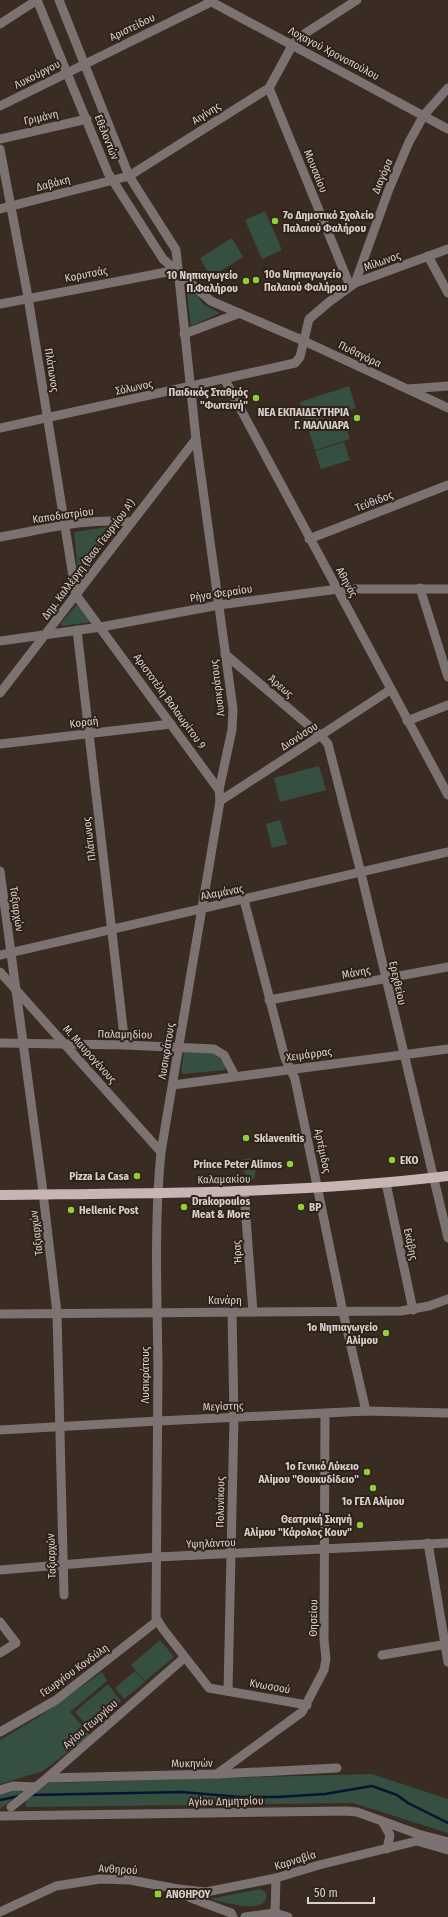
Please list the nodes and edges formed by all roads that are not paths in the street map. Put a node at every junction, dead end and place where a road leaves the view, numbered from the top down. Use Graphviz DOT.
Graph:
graph roads {
  1 [pos="37,0"];
  2 [pos="59,0"];
  3 [pos="228,0"];
  4 [pos="357,0"];
  5 [pos="210,1"];
  6 [pos="221,8"];
  7 [pos="0,24"];
  8 [pos="294,44"];
  9 [pos="84,63"];
  10 [pos="67,72"];
  11 [pos="269,88"];
  12 [pos="448,88"];
  13 [pos="0,106"];
  14 [pos="424,114"];
  15 [pos="87,119"];
  16 [pos="448,128"];
  17 [pos="0,139"];
  18 [pos="0,149"];
  19 [pos="130,176"];
  20 [pos="112,180"];
  21 [pos="10,206"];
  22 [pos="0,208"];
  23 [pos="448,249"];
  24 [pos="428,256"];
  25 [pos="177,270"];
  26 [pos="353,285"];
  27 [pos="448,293"];
  28 [pos="28,297"];
  29 [pos="0,304"];
  30 [pos="240,313"];
  31 [pos="184,334"];
  32 [pos="304,341"];
  33 [pos="226,380"];
  34 [pos="448,386"];
  35 [pos="190,387"];
  36 [pos="405,389"];
  37 [pos="448,408"];
  38 [pos="48,418"];
  39 [pos="0,428"];
  40 [pos="196,439"];
  41 [pos="448,485"];
  42 [pos="131,522"];
  43 [pos="66,525"];
  44 [pos="0,537"];
  45 [pos="309,539"];
  46 [pos="420,588"];
  47 [pos="338,589"];
  48 [pos="448,589"];
  49 [pos="76,595"];
  50 [pos="219,605"];
  51 [pos="100,627"];
  52 [pos="77,630"];
  53 [pos="47,634"];
  54 [pos="0,641"];
  55 [pos="225,654"];
  56 [pos="448,677"];
  57 [pos="390,690"];
  58 [pos="0,693"];
  59 [pos="448,705"];
  60 [pos="407,721"];
  61 [pos="172,724"];
  62 [pos="89,734"];
  63 [pos="321,736"];
  64 [pos="0,744"];
  65 [pos="444,779"];
  66 [pos="219,790"];
  67 [pos="448,795"];
  68 [pos="220,801"];
  69 [pos="448,852"];
  70 [pos="0,871"];
  71 [pos="361,873"];
  72 [pos="244,900"];
  73 [pos="203,907"];
  74 [pos="112,928"];
  75 [pos="11,951"];
  76 [pos="0,955"];
  77 [pos="448,967"];
  78 [pos="0,972"];
  79 [pos="385,978"];
  80 [pos="16,989"];
  81 [pos="269,1000"];
  82 [pos="0,1043"];
  83 [pos="23,1044"];
  84 [pos="66,1045"];
  85 [pos="125,1045"];
  86 [pos="179,1047"];
  87 [pos="448,1048"];
  88 [pos="403,1054"];
  89 [pos="290,1069"];
  90 [pos="235,1076"];
  91 [pos="173,1085"];
  92 [pos="161,1152"];
  93 [pos="448,1176"];
  94 [pos="434,1178"];
  95 [pos="386,1183"];
  96 [pos="319,1187"];
  97 [pos="244,1191"];
  98 [pos="157,1193"];
  99 [pos="43,1194"];
  100 [pos="0,1195"];
  101 [pos="448,1238"];
  102 [pos="448,1299"];
  103 [pos="413,1310"];
  104 [pos="156,1312"];
  105 [pos="232,1312"];
  106 [pos="253,1312"];
  107 [pos="343,1312"];
  108 [pos="57,1313"];
  109 [pos="0,1314"];
  110 [pos="366,1411"];
  111 [pos="325,1414"];
  112 [pos="448,1414"];
  113 [pos="234,1417"];
  114 [pos="158,1421"];
  115 [pos="60,1426"];
  116 [pos="0,1430"];
  117 [pos="428,1543"];
  118 [pos="448,1543"];
  119 [pos="326,1549"];
  120 [pos="232,1554"];
  121 [pos="157,1557"];
  122 [pos="62,1565"];
  123 [pos="0,1570"];
  124 [pos="64,1595"];
  125 [pos="0,1622"];
  126 [pos="157,1622"];
  127 [pos="447,1644"];
  128 [pos="0,1653"];
  129 [pos="382,1655"];
  130 [pos="184,1658"];
  131 [pos="448,1662"];
  132 [pos="228,1691"];
  133 [pos="307,1705"];
  134 [pos="0,1732"];
  135 [pos="337,1768"];
  136 [pos="217,1774"];
  137 [pos="47,1778"];
  138 [pos="33,1789"];
  139 [pos="0,1790"];
  140 [pos="13,1805"];
  141 [pos="0,1816"];
  142 [pos="382,1820"];
  143 [pos="448,1842"];
  144 [pos="387,1849"];
  145 [pos="448,1850"];
  146 [pos="276,1878"];
  147 [pos="178,1889"];
  148 [pos="0,1912"];
  149 [pos="275,1913"];
  150 [pos="233,1917"];
  151 [pos="245,1917"];
  152 [pos="288,1917"];
  1 -- 7 [label="street"];
  1 -- 10 [label="street, Εθελοντών"];
  2 -- 9 [label="street, Εθελοντών"];
  3 -- 6 [label="street"];
  4 -- 8 [label="street"];
  5 -- 6 [label="street, Λοχαγού Χρονοπούλου"];
  5 -- 9 [label="street, Αριστείδου"];
  6 -- 8 [label="street, Λοχαγού Χρονοπούλου"];
  8 -- 11 [label="street, Αιγίνης"];
  8 -- 14 [label="street, Λοχαγού Χρονοπούλου"];
  9 -- 10 [label="street, Λυκούργου"];
  9 -- 19 [label="street, Εθελοντών"];
  10 -- 13 [label="street, Λυκούργου"];
  10 -- 15 [label="street, Εθελοντών"];
  11 -- 19 [label="street, Αιγίνης"];
  11 -- 26 [label="street, Μουσαίου"];
  12 -- 14 [label="street, Διαγόρα"];
  14 -- 16 [label="street, Λοχαγού Χρονοπούλου"];
  14 -- 26 [label="street, Διαγόρα"];
  15 -- 17 [label="street, Γριμάνη"];
  15 -- 20 [label="street, Εθελοντών"];
  18 -- 21 [label="street, Πλάτωνος"];
  19 -- 20 [label="street, Αιγίνης"];
  19 -- 25 [label="street, Εθελοντών"];
  20 -- 21 [label="street, Δαβάκη"];
  20 -- 25 [label="street, Εθελοντών"];
  21 -- 22 [label="street, Δαβάκη"];
  21 -- 28 [label="street, Πλάτωνος"];
  23 -- 24 [label="street, Μίλωνος"];
  24 -- 26 [label="street, Μίλωνος"];
  24 -- 27 [label="street"];
  25 -- 28 [label="street, Κορυτσάς"];
  25 -- 30 [label="street, Εθελοντών"];
  25 -- 31 [label="street, Εθελοντών"];
  26 -- 32 [label="street, Μίλωνος"];
  28 -- 29 [label="street, Κορυτσάς"];
  28 -- 38 [label="street, Πλάτωνος"];
  30 -- 31 [label="street"];
  30 -- 32 [label="street, Εθελοντών"];
  31 -- 35 [label="street, Εθελοντών"];
  32 -- 33 [label="street, Σόλωνος"];
  32 -- 36 [label="street, Πυθαγόρα"];
  33 -- 35 [label="street, Σόλωνος"];
  33 -- 45 [label="street, Αθηνάς"];
  34 -- 36 [label="street, Πυθαγόρα"];
  35 -- 38 [label="street, Σόλωνος"];
  35 -- 40 [label="street, Λυσικράτους"];
  36 -- 37 [label="street, Πυθαγόρα"];
  38 -- 39 [label="street, Σόλωνος"];
  38 -- 43 [label="street, Πλάτωνος"];
  40 -- 42 [label="street, Δημ. Καλλέργη (Βασ. Γεωργίου Α')"];
  40 -- 50 [label="street, Λυσικράτους"];
  41 -- 45 [label="street, Τεύθιδος"];
  42 -- 43 [label="street, Καποδιστρίου"];
  42 -- 49 [label="street, Δημ. Καλλέργη (Βασ. Γεωργίου Α')"];
  43 -- 44 [label="street, Καποδιστρίου"];
  43 -- 49 [label="street, Πλάτωνος"];
  45 -- 47 [label="street, Αθηνάς"];
  46 -- 47 [label="street, Ρήγα Φεραίου"];
  46 -- 48 [label="street, Ρήγα Φεραίου"];
  46 -- 56 [label="street"];
  47 -- 50 [label="street, Ρήγα Φεραίου"];
  47 -- 57 [label="street, Αθηνάς"];
  49 -- 51 [label="street, Αριστοτέλη Βαλαωρίτου 9"];
  49 -- 53 [label="street, Δημ. Καλλέργη (Βασ. Γεωργίου Α')"];
  50 -- 51 [label="street, Ρήγα Φεραίου"];
  50 -- 55 [label="street, Λυσικράτους"];
  51 -- 52 [label="street, Ρήγα Φεραίου"];
  51 -- 61 [label="street, Αριστοτέλη Βαλαωρίτου 9"];
  52 -- 53 [label="street, Ρήγα Φεραίου"];
  52 -- 62 [label="street, Πλάτωνος"];
  53 -- 54 [label="street, Ρήγα Φεραίου"];
  53 -- 58 [label="street, Δημ. Καλλέργη (Βασ. Γεωργίου Α')"];
  55 -- 63 [label="street, Άρεως"];
  55 -- 66 [label="street, Λυσικράτους"];
  57 -- 60 [label="street, Αθηνάς"];
  57 -- 63 [label="street, Διονύσου"];
  59 -- 60 [label="street"];
  60 -- 65 [label="street, Αθηνάς"];
  61 -- 62 [label="street, Κοραή"];
  61 -- 66 [label="street, Αριστοτέλη Βαλαωρίτου 9"];
  62 -- 64 [label="street, Κοραή"];
  62 -- 74 [label="street, Πλάτωνος"];
  63 -- 68 [label="street, Διονύσου"];
  63 -- 71 [label="street, Ερεχθείου"];
  65 -- 67 [label="street, Αθηνάς"];
  66 -- 68 [label="street, Λυσικράτους"];
  68 -- 73 [label="street, Λυσικράτους"];
  69 -- 71 [label="street, Αλαμάνας"];
  70 -- 75 [label="street, Ταξιαρχών"];
  71 -- 72 [label="street, Αλαμάνας"];
  71 -- 79 [label="street, Ερεχθείου"];
  72 -- 73 [label="street, Αλαμάνας"];
  72 -- 81 [label="street, Αρτέμιδος"];
  73 -- 74 [label="street, Αλαμάνας"];
  73 -- 86 [label="street, Λυσικράτους"];
  74 -- 75 [label="street, Αλαμάνας"];
  74 -- 85 [label="street, Πλάτωνος"];
  75 -- 76 [label="street, Αλαμάνας"];
  75 -- 80 [label="street, Ταξιαρχών"];
  77 -- 79 [label="street, Μάνης"];
  78 -- 80 [label="street, Μ. Μαυρογένους"];
  79 -- 81 [label="street, Μάνης"];
  79 -- 88 [label="street, Ερεχθείου"];
  80 -- 83 [label="street, Ταξιαρχών"];
  80 -- 84 [label="street, Μ. Μαυρογένους"];
  81 -- 89 [label="street, Αρτέμιδος"];
  82 -- 83 [label="street, Παλαμηδίου"];
  83 -- 84 [label="street, Παλαμηδίου"];
  83 -- 99 [label="street, Ταξιαρχών"];
  84 -- 85 [label="street, Παλαμηδίου"];
  84 -- 92 [label="street, Μ. Μαυρογένους"];
  85 -- 86 [label="street, Παλαμηδίου"];
  86 -- 90 [label="street, Παλαμηδίου"];
  86 -- 91 [label="street, Λυσικράτους"];
  87 -- 88 [label="street, Χειμάρρας"];
  88 -- 89 [label="street, Χειμάρρας"];
  88 -- 94 [label="street, Ερεχθείου"];
  89 -- 90 [label="street, Χειμάρρας"];
  89 -- 96 [label="street, Αρτέμιδος"];
  90 -- 91 [label="street, Χειμάρρας"];
  91 -- 92 [label="street, Λυσικράτους"];
  92 -- 98 [label="street, Λυσικράτους"];
  93 -- 94 [label="main road, Καλαμακίου"];
  94 -- 95 [label="main road, Καλαμακίου"];
  94 -- 101 [label="street, Ερεχθείου"];
  95 -- 96 [label="main road, Καλαμακίου"];
  95 -- 103 [label="street, Εκάβης"];
  96 -- 97 [label="main road, Καλαμακίου"];
  96 -- 107 [label="street, Αρτέμιδος"];
  97 -- 98 [label="main road, Καλαμακίου"];
  97 -- 106 [label="street, Ήρας"];
  98 -- 99 [label="main road, Καλαμακίου"];
  98 -- 104 [label="street, Λυσικράτους"];
  99 -- 100 [label="main road, Καλαμακίου"];
  99 -- 108 [label="street, Ταξιαρχών"];
  102 -- 103 [label="street, Κανάρη"];
  103 -- 107 [label="street, Κανάρη"];
  104 -- 105 [label="street, Κανάρη"];
  104 -- 108 [label="street, Κανάρη"];
  104 -- 114 [label="street, Λυσικράτους"];
  105 -- 106 [label="street, Κανάρη"];
  105 -- 113 [label="street, Πολυνίκους"];
  106 -- 107 [label="street, Κανάρη"];
  107 -- 110 [label="street, Αρτέμιδος"];
  108 -- 109 [label="street, Κανάρη"];
  108 -- 115 [label="street, Ταξιαρχών"];
  110 -- 111 [label="street, Μεγίστης"];
  110 -- 112 [label="street, Μεγίστης"];
  111 -- 113 [label="street, Μεγίστης"];
  111 -- 119 [label="street, Θησείου"];
  113 -- 114 [label="street, Μεγίστης"];
  113 -- 120 [label="street, Πολυνίκους"];
  114 -- 115 [label="street, Μεγίστης"];
  114 -- 121 [label="street, Λυσικράτους"];
  115 -- 116 [label="street, Μεγίστης"];
  115 -- 122 [label="street, Ταξιαρχών"];
  117 -- 118 [label="street, Υψηλάντου"];
  117 -- 119 [label="street, Υψηλάντου"];
  117 -- 127 [label="street"];
  119 -- 120 [label="street, Υψηλάντου"];
  119 -- 133 [label="street, Θησείου"];
  120 -- 121 [label="street, Υψηλάντου"];
  120 -- 132 [label="street, Πολυνίκους"];
  121 -- 122 [label="street, Υψηλάντου"];
  121 -- 126 [label="street, Λυσικράτους"];
  122 -- 123 [label="street, Υψηλάντου"];
  122 -- 124 [label="street, Ταξιαρχών"];
  125 -- 128 [label="street"];
  126 -- 130 [label="street"];
  126 -- 134 [label="street, Γεωργίου Κονδύλη"];
  127 -- 129 [label="street"];
  127 -- 131 [label="street"];
  130 -- 132 [label="street"];
  130 -- 137 [label="street, Αγίου Γεωργίου"];
  132 -- 133 [label="street, Κνωσσού"];
  133 -- 136 [label="street, Θησείου"];
  135 -- 136 [label="street, Μυκηνών"];
  136 -- 137 [label="street, Μυκηνών"];
  137 -- 138 [label="street, Αγίου Γεωργίου"];
  138 -- 139 [label="street"];
  138 -- 140 [label="street, Αγίου Γεωργίου"];
  141 -- 142 [label="street, Αγίου Δημητρίου"];
  142 -- 143 [label="street, Αγίου Δημητρίου"];
  142 -- 144 [label="street"];
  144 -- 145 [label="street"];
  144 -- 146 [label="street, Καρναβία"];
  146 -- 147 [label="street, Καρναβία"];
  146 -- 149 [label="street"];
  147 -- 148 [label="street, Ανθηρού"];
  147 -- 150 [label="street, Ανθηρού"];
  149 -- 151 [label="street"];
  149 -- 152 [label="street"];
}
